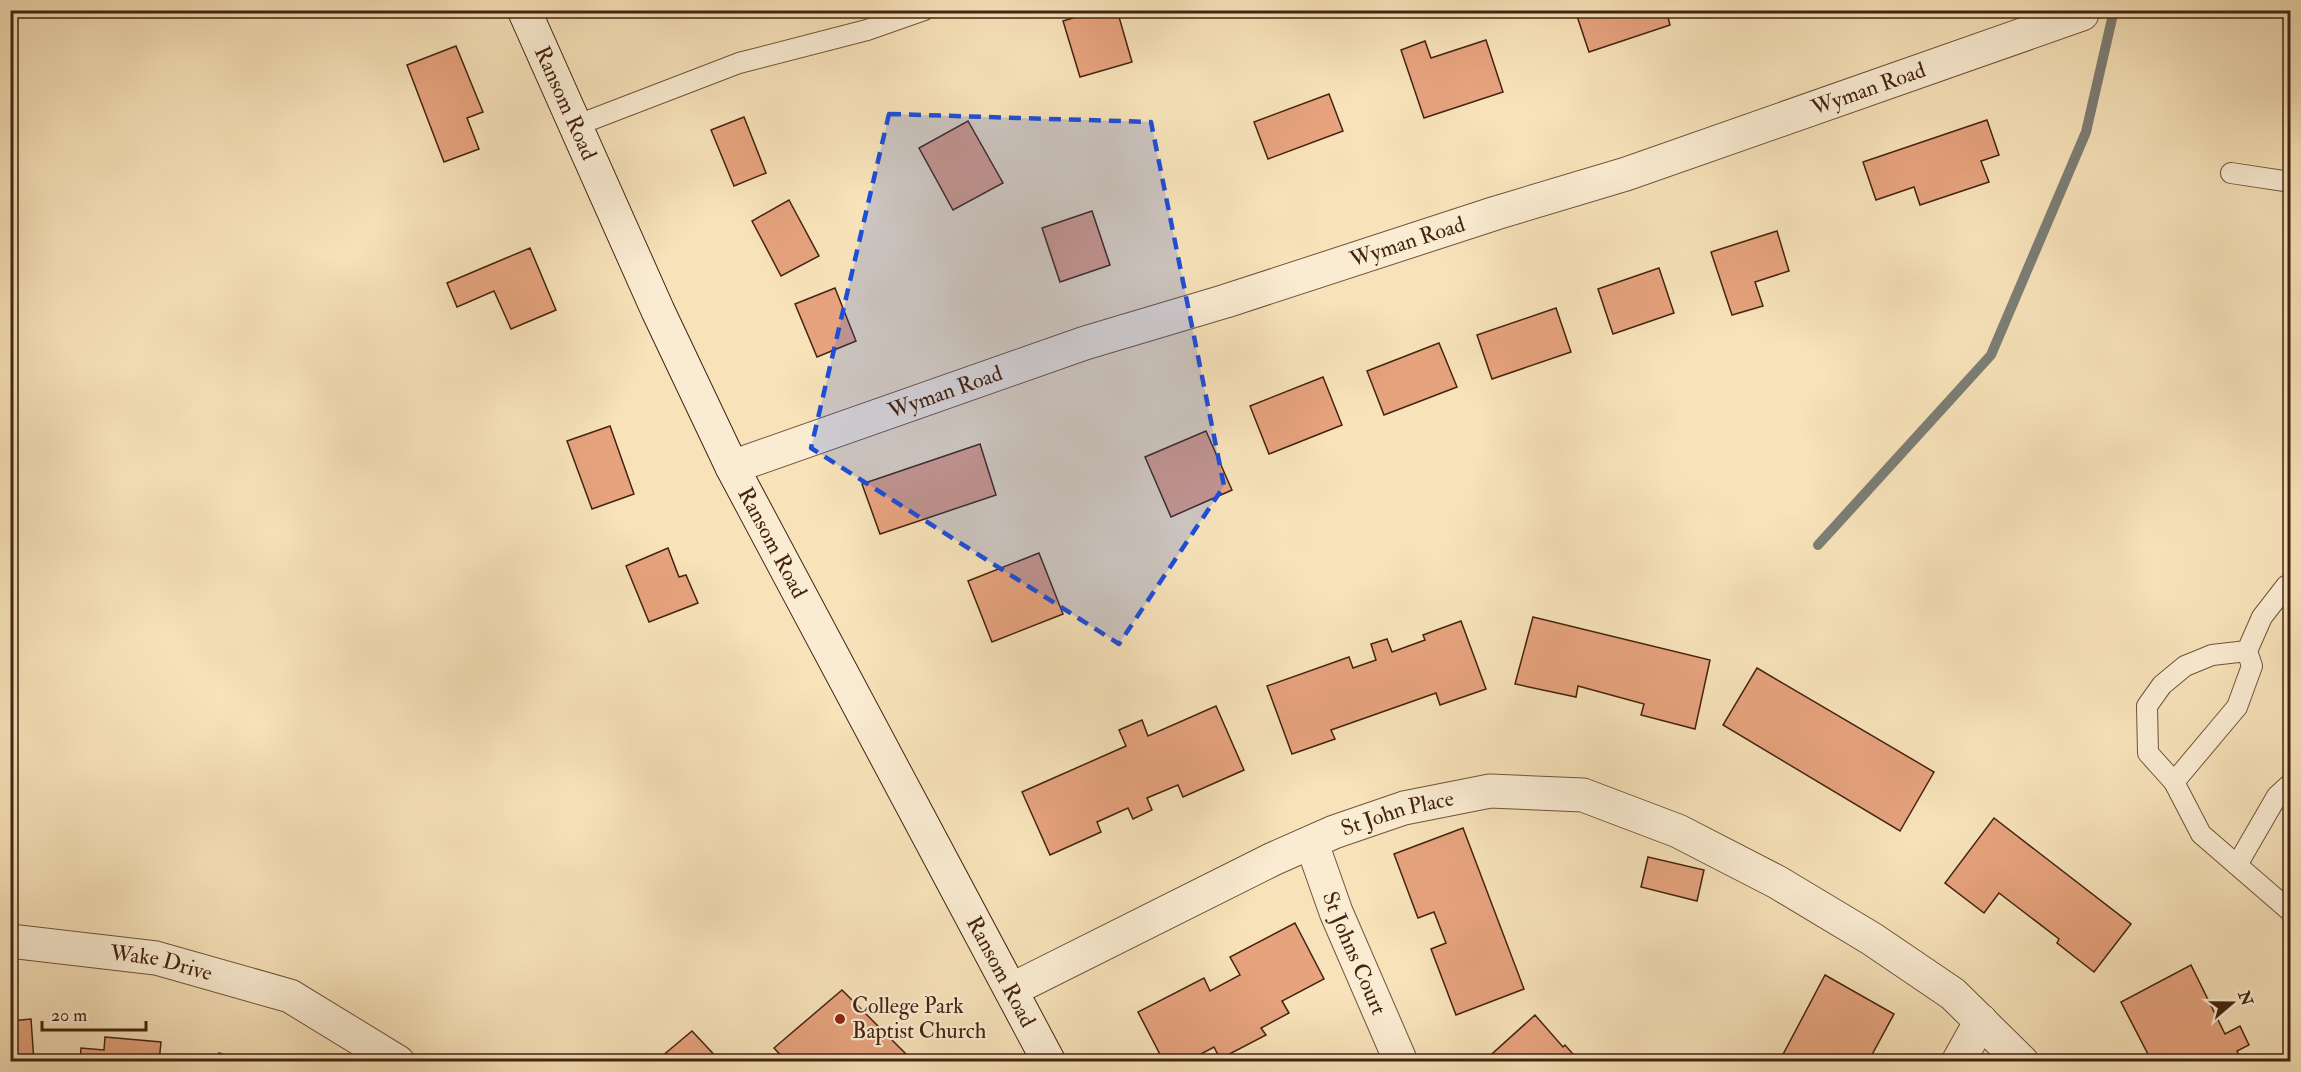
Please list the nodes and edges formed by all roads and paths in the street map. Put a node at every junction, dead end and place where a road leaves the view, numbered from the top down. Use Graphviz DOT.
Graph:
graph roads {
  1 [pos="524,10"];
  2 [pos="924,10"];
  3 [pos="2082,15"];
  4 [pos="575,126"];
  5 [pos="2231,172"];
  6 [pos="2290,182"];
  7 [pos="732,467"];
  8 [pos="2290,586"];
  9 [pos="2247,651"];
  10 [pos="2174,782"];
  11 [pos="2290,784"];
  12 [pos="1311,844"];
  13 [pos="2237,865"];
  14 [pos="2290,911"];
  15 [pos="10,941"];
  16 [pos="1011,990"];
  17 [pos="1981,1021"];
  18 [pos="398,1062"];
  19 [pos="1048,1062"];
  20 [pos="1401,1062"];
  21 [pos="1958,1062"];
  22 [pos="2022,1062"];
  1 -- 4 [label="street, Ransom Road"];
  2 -- 4 [label="lane"];
  3 -- 7 [label="street, Wyman Road"];
  4 -- 7 [label="street, Ransom Road"];
  5 -- 6 [label="lane"];
  7 -- 16 [label="street, Ransom Road"];
  8 -- 9 [label="lane"];
  9 -- 10 [label="lane"];
  9 -- 10 [label="lane"];
  10 -- 13 [label="lane"];
  11 -- 13 [label="lane"];
  12 -- 16 [label="street, St John Place"];
  12 -- 17 [label="street, St John Place"];
  12 -- 20 [label="street, St Johns Court"];
  13 -- 14 [label="lane"];
  15 -- 18 [label="street, Wake Drive"];
  16 -- 19 [label="street, Ransom Road"];
  17 -- 21 [label="street"];
  17 -- 22 [label="street, St John Place"];
}
